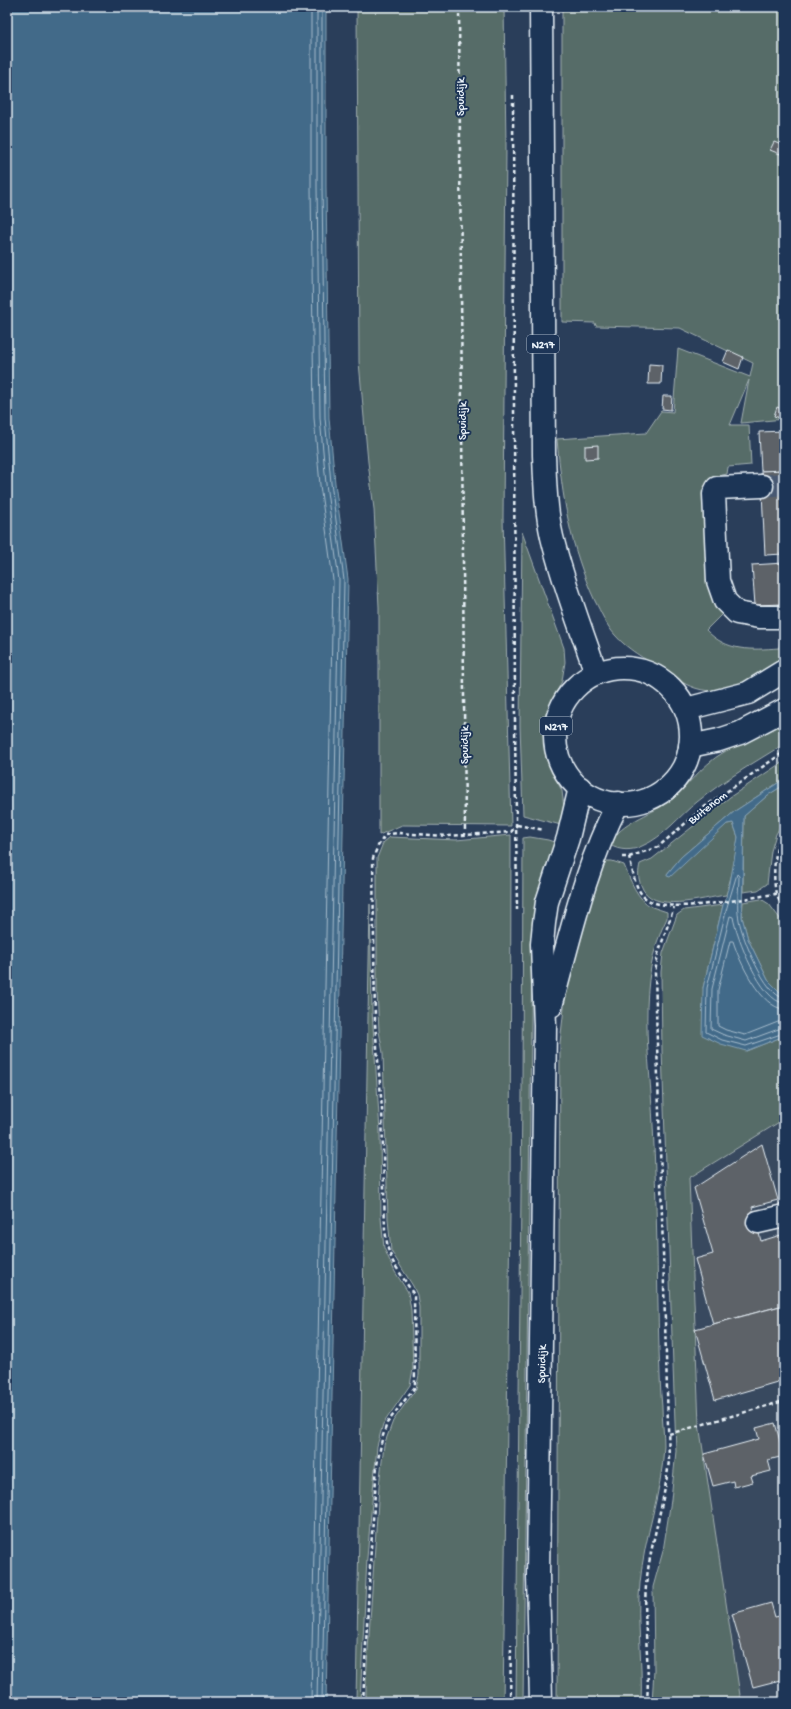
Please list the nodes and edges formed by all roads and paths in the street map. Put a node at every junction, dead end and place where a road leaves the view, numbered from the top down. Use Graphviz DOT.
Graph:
graph roads {
  1 [pos="459,7"];
  2 [pos="541,7"];
  3 [pos="513,95"];
  4 [pos="762,486"];
  5 [pos="784,617"];
  6 [pos="784,670"];
  7 [pos="596,673"];
  8 [pos="686,709"];
  9 [pos="784,710"];
  10 [pos="690,746"];
  11 [pos="784,752"];
  12 [pos="580,788"];
  13 [pos="618,803"];
  14 [pos="784,827"];
  15 [pos="465,835"];
  16 [pos="776,894"];
  17 [pos="674,907"];
  18 [pos="784,910"];
  19 [pos="545,1026"];
  20 [pos="784,1216"];
  21 [pos="758,1222"];
  22 [pos="784,1401"];
  23 [pos="669,1434"];
  24 [pos="363,1702"];
  25 [pos="541,1702"];
  26 [pos="647,1702"];
  1 -- 15 [label="path, Spuidijk"];
  2 -- 7 [label="main road, N217"];
  3 -- 15 [label="path"];
  4 -- 5 [label="main road"];
  6 -- 8 [label="main road"];
  7 -- 8 [label="main road, N217"];
  7 -- 12 [label="main road, N217"];
  8 -- 10 [label="main road, N217"];
  9 -- 10 [label="main road"];
  10 -- 13 [label="main road, N217"];
  11 -- 17 [label="path, Buitenom"];
  12 -- 13 [label="main road, N217"];
  12 -- 19 [label="main road, Spuidijk"];
  13 -- 19 [label="main road, Spuidijk"];
  14 -- 16 [label="path"];
  15 -- 24 [label="path"];
  16 -- 17 [label="path"];
  16 -- 18 [label="path"];
  17 -- 23 [label="path"];
  19 -- 25 [label="main road, Spuidijk"];
  20 -- 21 [label="main road"];
  22 -- 23 [label="path"];
  23 -- 26 [label="path"];
}
